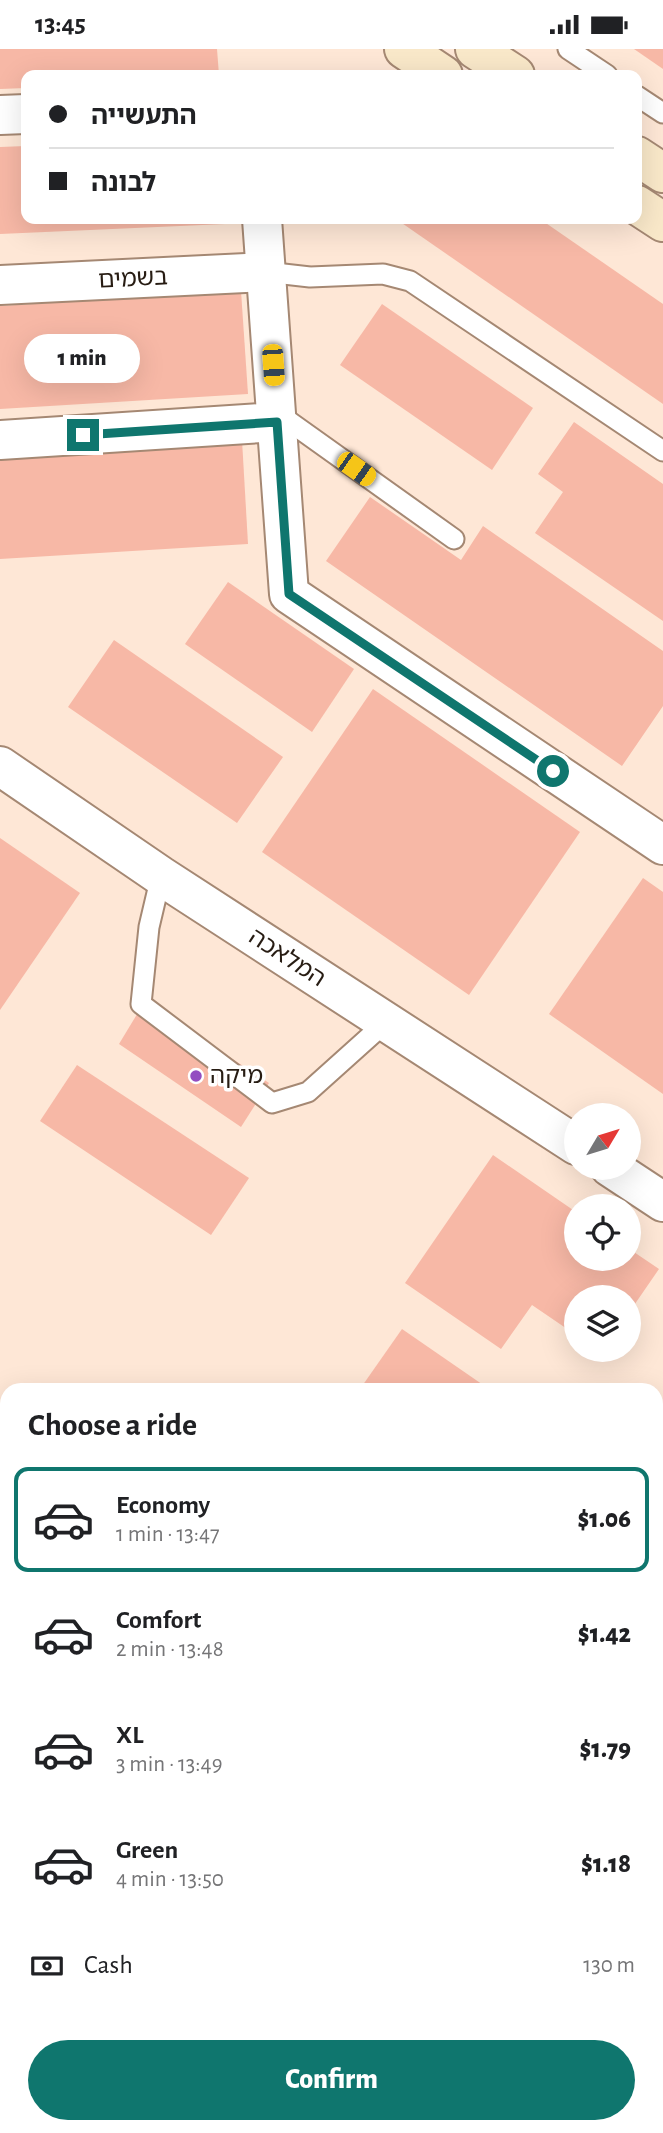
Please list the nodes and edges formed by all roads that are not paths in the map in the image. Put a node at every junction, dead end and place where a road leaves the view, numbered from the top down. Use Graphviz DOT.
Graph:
graph roads {
  1 [pos="404,49"];
  2 [pos="568,49"];
  3 [pos="436,70"];
  4 [pos="600,70"];
  5 [pos="642,99"];
  6 [pos="663,113"];
  7 [pos="21,114"];
  8 [pos="0,115"];
  9 [pos="642,159"];
  10 [pos="663,173"];
  11 [pos="642,208"];
  12 [pos="663,222"];
  13 [pos="262,224"];
  14 [pos="266,272"];
  15 [pos="0,285"];
  16 [pos="277,417"];
  17 [pos="0,440"];
  18 [pos="663,451"];
  19 [pos="454,539"];
  20 [pos="0,766"];
  21 [pos="663,845"];
  22 [pos="162,876"];
  23 [pos="386,1022"];
  24 [pos="564,1137"];
  25 [pos="630,1180"];
  26 [pos="663,1202"];
  1 -- 3 [label="street"];
  2 -- 4 [label="lane"];
  5 -- 6 [label="lane"];
  7 -- 8 [label="street"];
  9 -- 10 [label="street"];
  11 -- 12 [label="street"];
  13 -- 14 [label="street"];
  14 -- 15 [label="street, בשמים"];
  14 -- 16 [label="street"];
  14 -- 18 [label="lane"];
  16 -- 17 [label="street"];
  16 -- 19 [label="lane"];
  16 -- 21 [label="street"];
  20 -- 22 [label="street, המלאכה"];
  22 -- 23 [label="street, המלאכה"];
  22 -- 23 [label="lane"];
  23 -- 24 [label="street, המלאכה"];
  25 -- 26 [label="street"];
}
